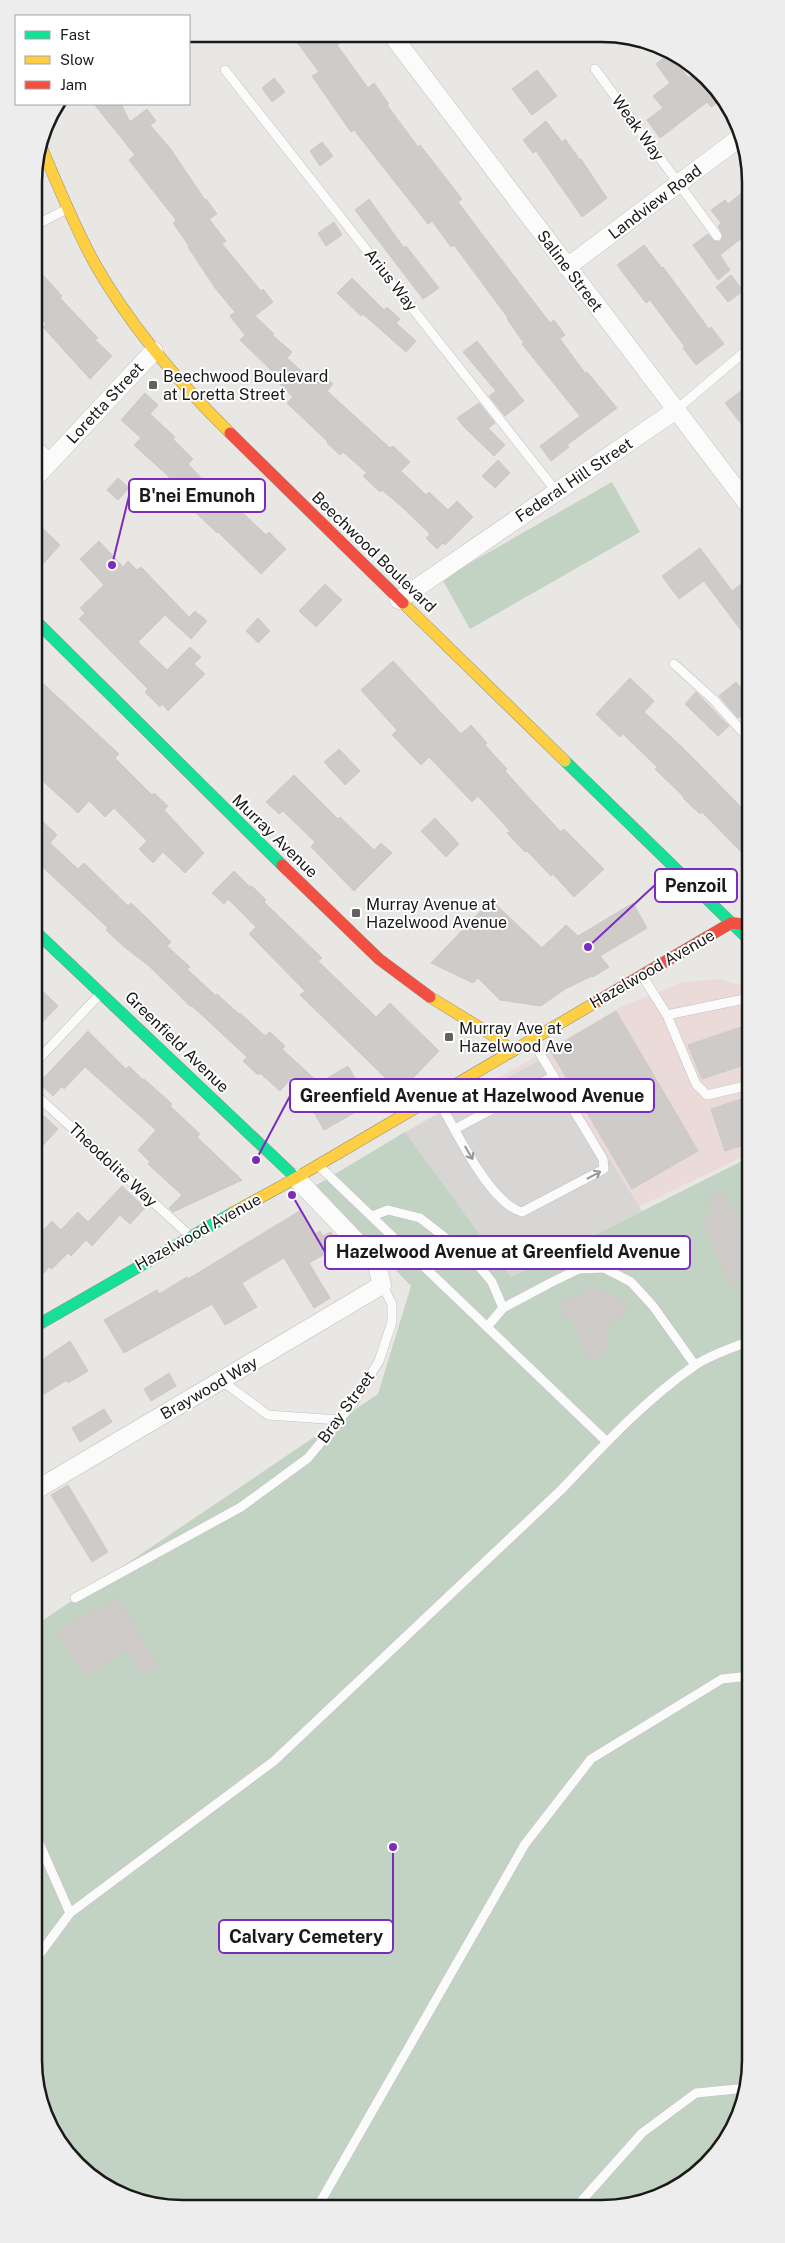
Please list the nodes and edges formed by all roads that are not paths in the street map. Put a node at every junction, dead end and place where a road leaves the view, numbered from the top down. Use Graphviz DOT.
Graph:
graph roads {
  1 [pos="397,42"];
  2 [pos="594,69"];
  3 [pos="225,70"];
  4 [pos="736,141"];
  5 [pos="45,156"];
  6 [pos="679,184"];
  7 [pos="67,209"];
  8 [pos="43,221"];
  9 [pos="717,236"];
  10 [pos="567,267"];
  11 [pos="154,351"];
  12 [pos="742,354"];
  13 [pos="676,410"];
  14 [pos="43,451"];
  15 [pos="52,460"];
  16 [pos="43,469"];
  17 [pos="556,491"];
  18 [pos="742,497"];
  19 [pos="399,600"];
  20 [pos="43,628"];
  21 [pos="674,664"];
  22 [pos="742,731"];
  23 [pos="742,916"];
  24 [pos="731,922"];
  25 [pos="742,924"];
  26 [pos="742,933"];
  27 [pos="43,939"];
  28 [pos="642,975"];
  29 [pos="101,992"];
  30 [pos="742,1000"];
  31 [pos="667,1015"];
  32 [pos="532,1040"];
  33 [pos="512,1051"];
  34 [pos="43,1055"];
  35 [pos="554,1076"];
  36 [pos="742,1087"];
  37 [pos="436,1096"];
  38 [pos="43,1101"];
  39 [pos="455,1129"];
  40 [pos="318,1165"];
  41 [pos="296,1178"];
  42 [pos="372,1216"];
  43 [pos="190,1236"];
  44 [pos="382,1285"];
  45 [pos="503,1308"];
  46 [pos="42,1322"];
  47 [pos="487,1327"];
  48 [pos="742,1344"];
  49 [pos="695,1365"];
  50 [pos="222,1381"];
  51 [pos="339,1420"];
  52 [pos="607,1442"];
  53 [pos="42,1486"];
  54 [pos="75,1598"];
  55 [pos="742,1677"];
  56 [pos="42,1850"];
  57 [pos="70,1913"];
  58 [pos="42,1951"];
  59 [pos="739,2089"];
  60 [pos="321,2200"];
  61 [pos="582,2200"];
  1 -- 10 [label="street, Saline Street"];
  2 -- 6 [label="lane, Weak Way"];
  3 -- 17 [label="lane, Arius Way"];
  4 -- 6 [label="street, Landview Road"];
  5 -- 7 [label="main road, Beechwood Boulevard"];
  6 -- 9 [label="lane, Weak Way"];
  6 -- 10 [label="street, Landview Road"];
  7 -- 8 [label="lane"];
  7 -- 11 [label="main road, Beechwood Boulevard"];
  10 -- 13 [label="street, Saline Street"];
  11 -- 15 [label="street, Loretta Street"];
  11 -- 19 [label="main road, Beechwood Boulevard"];
  12 -- 13 [label="lane, Federal Hill Street"];
  13 -- 17 [label="street, Federal Hill Street"];
  13 -- 18 [label="street, Saline Street"];
  14 -- 15 [label="lane"];
  15 -- 16 [label="street, Loretta Street"];
  17 -- 19 [label="street, Federal Hill Street"];
  19 -- 24 [label="main road, Beechwood Boulevard"];
  20 -- 33 [label="main road, Murray Avenue"];
  21 -- 22 [label="lane"];
  23 -- 24 [label="street, Hazelwood Avenue"];
  24 -- 25 [label="main road"];
  24 -- 26 [label="main road, Beechwood Boulevard"];
  24 -- 28 [label="main road, Hazelwood Avenue"];
  27 -- 29 [label="main road, Greenfield Avenue"];
  28 -- 31 [label="lane"];
  28 -- 32 [label="main road, Hazelwood Avenue"];
  29 -- 34 [label="lane"];
  29 -- 41 [label="main road, Greenfield Avenue"];
  30 -- 31 [label="lane"];
  31 -- 36 [label="lane"];
  32 -- 33 [label="main road, Hazelwood Avenue"];
  32 -- 35 [label="lane"];
  33 -- 37 [label="main road, Hazelwood Avenue"];
  35 -- 39 [label="lane"];
  39 -- 35 [label="lane, one-way"];
  37 -- 39 [label="lane"];
  37 -- 40 [label="main road, Hazelwood Avenue"];
  38 -- 43 [label="lane, Theodolite Way"];
  40 -- 41 [label="main road, Hazelwood Avenue"];
  40 -- 42 [label="lane"];
  41 -- 43 [label="main road, Hazelwood Avenue"];
  41 -- 44 [label="street, Bray Street"];
  42 -- 45 [label="lane"];
  42 -- 47 [label="lane"];
  43 -- 46 [label="main road, Hazelwood Avenue"];
  44 -- 50 [label="street, Braywood Way"];
  44 -- 51 [label="lane, Bray Street"];
  45 -- 47 [label="lane"];
  45 -- 49 [label="lane"];
  47 -- 52 [label="lane"];
  48 -- 49 [label="lane"];
  49 -- 52 [label="lane"];
  50 -- 51 [label="lane"];
  50 -- 53 [label="street, Braywood Way"];
  51 -- 54 [label="lane, Bray Street"];
  52 -- 57 [label="lane"];
  55 -- 60 [label="lane"];
  56 -- 57 [label="lane"];
  57 -- 58 [label="lane"];
  59 -- 61 [label="lane"];
}
